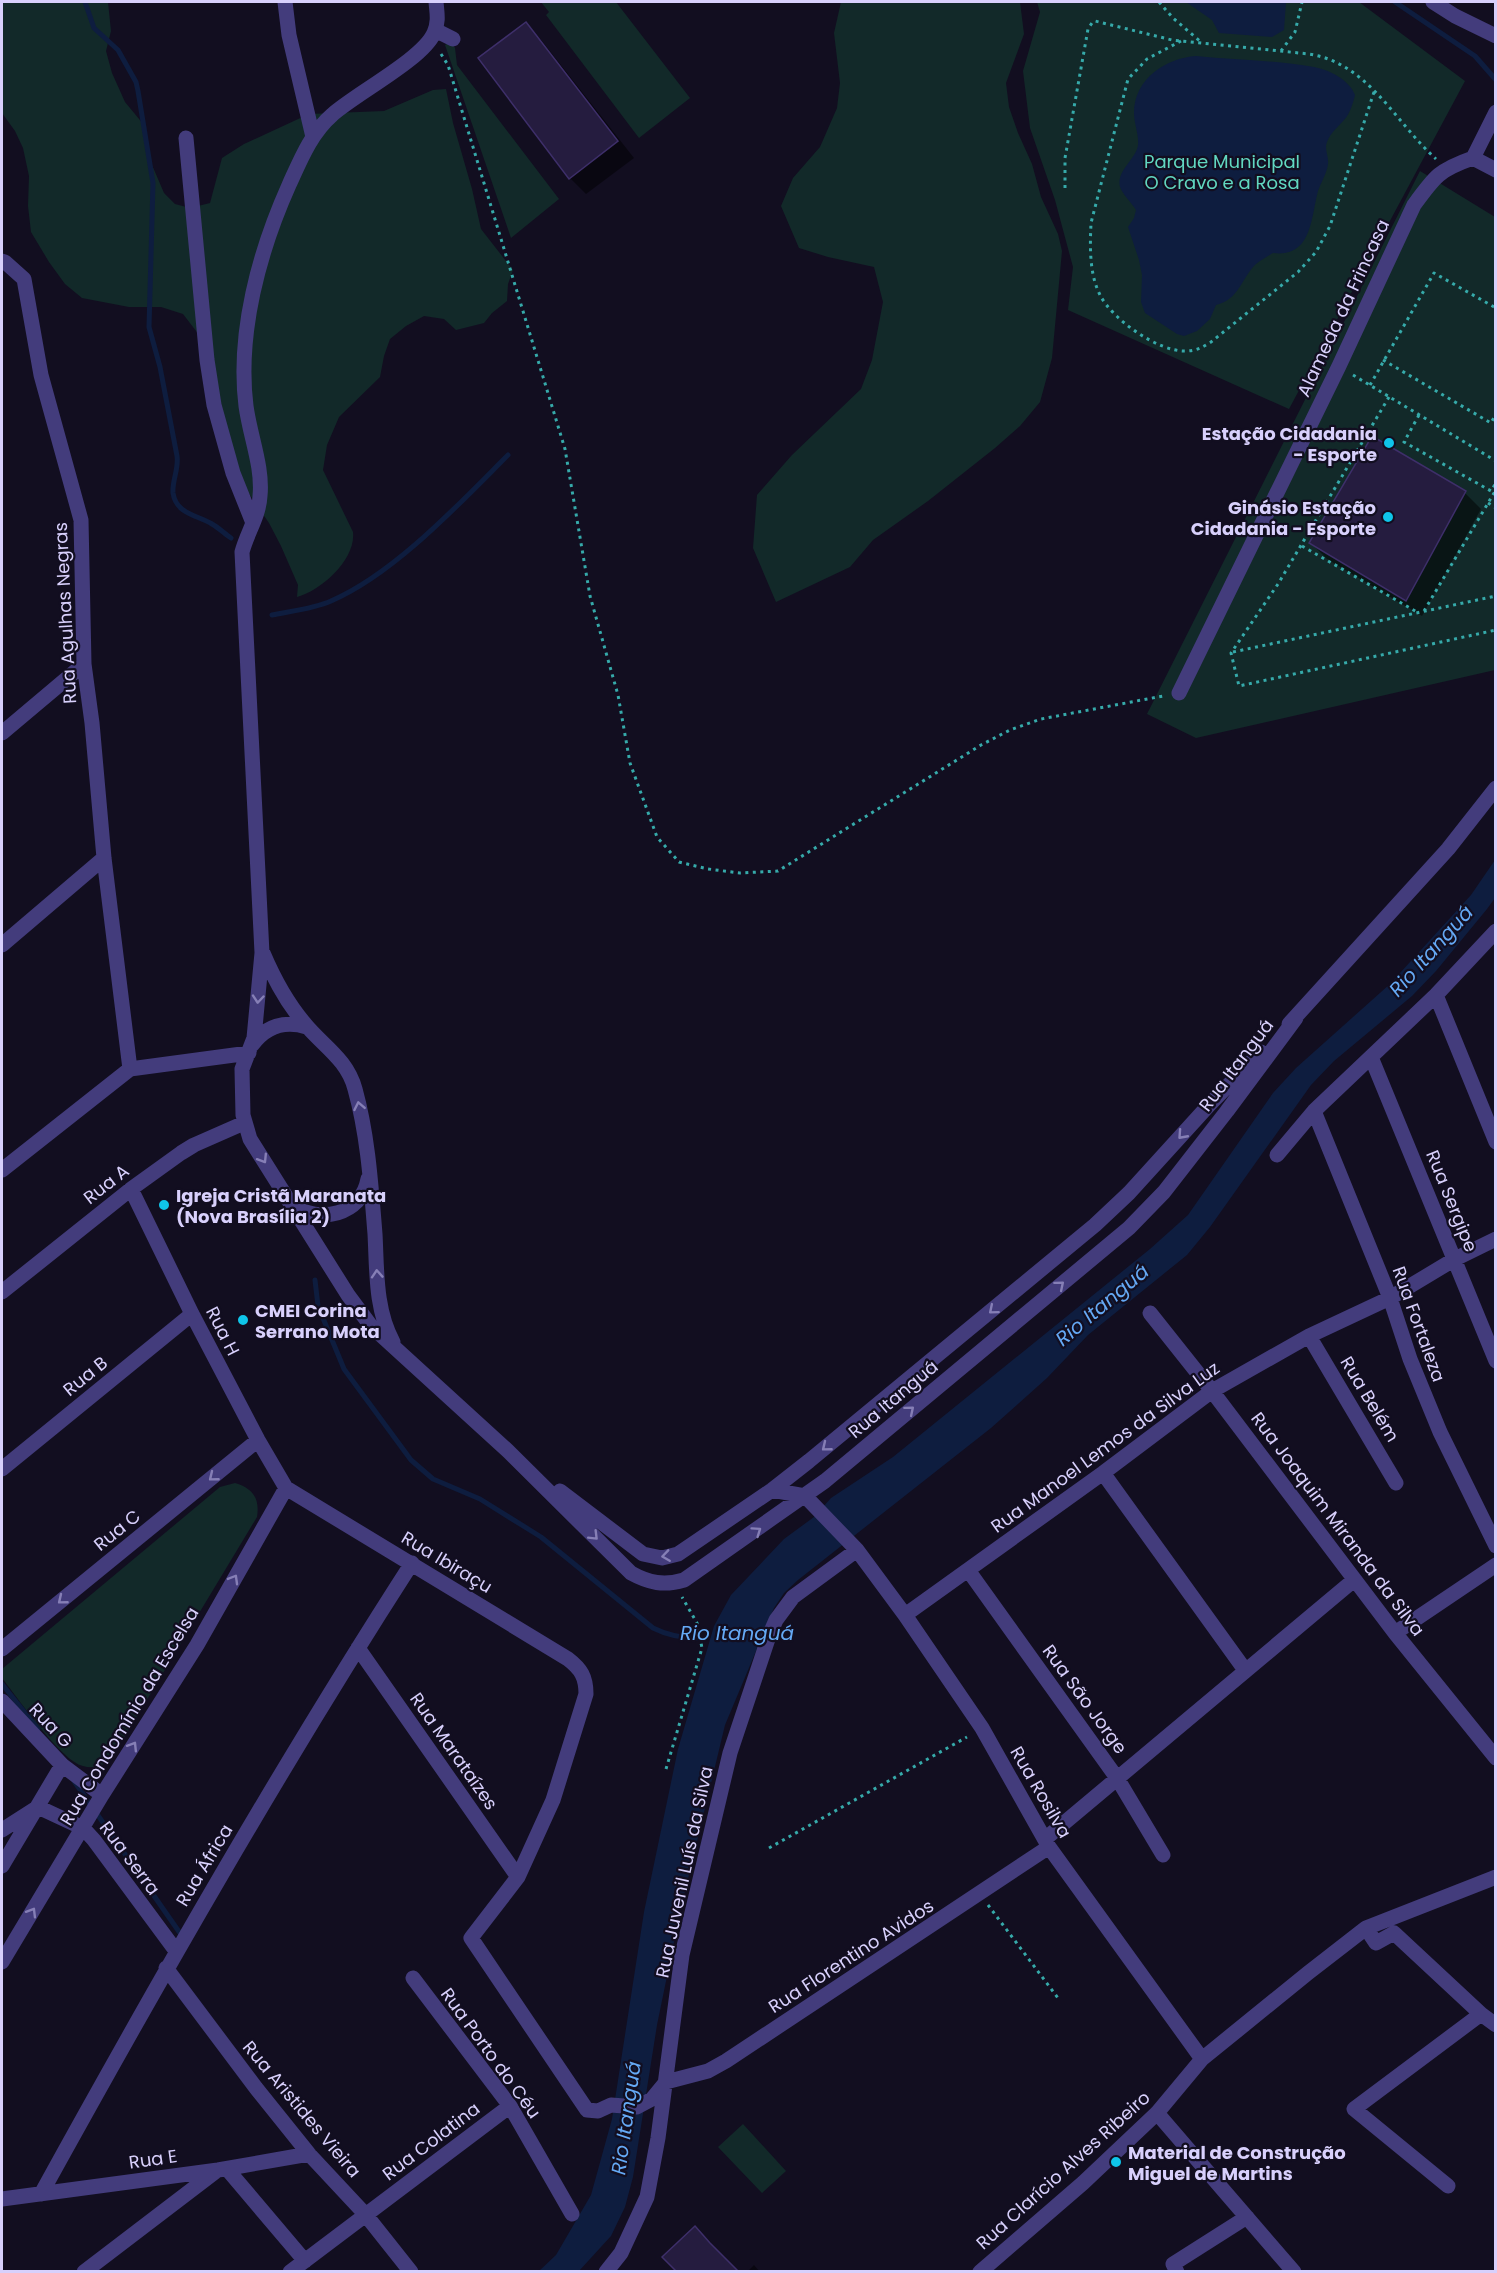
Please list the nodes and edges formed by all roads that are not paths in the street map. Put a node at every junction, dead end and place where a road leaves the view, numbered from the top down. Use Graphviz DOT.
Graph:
graph roads {
  1 [pos="285,2"];
  2 [pos="436,2"];
  3 [pos="1433,2"];
  4 [pos="432,36"];
  5 [pos="1496,36"];
  6 [pos="453,39"];
  7 [pos="1496,112"];
  8 [pos="313,137"];
  9 [pos="186,138"];
  10 [pos="1473,158"];
  11 [pos="1496,170"];
  12 [pos="2,261"];
  13 [pos="253,523"];
  14 [pos="84,664"];
  15 [pos="1179,693"];
  16 [pos="2,733"];
  17 [pos="1496,788"];
  18 [pos="104,858"];
  19 [pos="1496,931"];
  20 [pos="2,945"];
  21 [pos="262,953"];
  22 [pos="1436,994"];
  23 [pos="1296,1018"];
  24 [pos="307,1027"];
  25 [pos="250,1049"];
  26 [pos="1371,1057"];
  27 [pos="130,1069"];
  28 [pos="1314,1111"];
  29 [pos="244,1123"];
  30 [pos="1496,1142"];
  31 [pos="1277,1155"];
  32 [pos="370,1163"];
  33 [pos="2,1170"];
  34 [pos="131,1189"];
  35 [pos="292,1206"];
  36 [pos="1496,1239"];
  37 [pos="1455,1258"];
  38 [pos="2,1292"];
  39 [pos="1390,1298"];
  40 [pos="1150,1313"];
  41 [pos="192,1314"];
  42 [pos="1309,1336"];
  43 [pos="397,1350"];
  44 [pos="1496,1361"];
  45 [pos="1212,1391"];
  46 [pos="258,1440"];
  47 [pos="508,1451"];
  48 [pos="2,1468"];
  49 [pos="1103,1473"];
  50 [pos="1396,1483"];
  51 [pos="286,1488"];
  52 [pos="772,1490"];
  53 [pos="805,1496"];
  54 [pos="1496,1546"];
  55 [pos="853,1547"];
  56 [pos="412,1563"];
  57 [pos="1496,1566"];
  58 [pos="968,1570"];
  59 [pos="1354,1580"];
  60 [pos="905,1615"];
  61 [pos="1395,1634"];
  62 [pos="358,1648"];
  63 [pos="2,1649"];
  64 [pos="1245,1670"];
  65 [pos="2,1701"];
  66 [pos="1496,1758"];
  67 [pos="62,1765"];
  68 [pos="1117,1778"];
  69 [pos="102,1795"];
  70 [pos="38,1807"];
  71 [pos="83,1828"];
  72 [pos="2,1830"];
  73 [pos="1047,1843"];
  74 [pos="1163,1856"];
  75 [pos="2,1866"];
  76 [pos="518,1876"];
  77 [pos="1496,1876"];
  78 [pos="1366,1928"];
  79 [pos="176,1951"];
  80 [pos="2,1962"];
  81 [pos="166,1968"];
  82 [pos="413,1978"];
  83 [pos="1481,2014"];
  84 [pos="1496,2025"];
  85 [pos="1202,2060"];
  86 [pos="666,2082"];
  87 [pos="510,2106"];
  88 [pos="1157,2113"];
  89 [pos="309,2154"];
  90 [pos="223,2169"];
  91 [pos="1448,2186"];
  92 [pos="41,2194"];
  93 [pos="2,2199"];
  94 [pos="365,2214"];
  95 [pos="572,2214"];
  96 [pos="1247,2217"];
  97 [pos="305,2261"];
  98 [pos="84,2271"];
  99 [pos="290,2271"];
  100 [pos="411,2271"];
  101 [pos="606,2271"];
  102 [pos="980,2271"];
  103 [pos="1177,2271"];
  104 [pos="1294,2271"];
  1 -- 8 [label="street"];
  2 -- 4 [label="street"];
  3 -- 5 [label="street"];
  4 -- 6 [label="street"];
  4 -- 8 [label="street, Rua Itanguá"];
  7 -- 10 [label="street"];
  8 -- 13 [label="street, Rua Itanguá"];
  9 -- 13 [label="street"];
  10 -- 11 [label="street"];
  10 -- 15 [label="street, Alameda da Frincasa"];
  12 -- 14 [label="street, Rua Agulhas Negras"];
  13 -- 21 [label="street, Rua Itanguá"];
  14 -- 16 [label="street"];
  14 -- 18 [label="street, Rua Agulhas Negras"];
  17 -- 23 [label="street"];
  18 -- 20 [label="street"];
  18 -- 27 [label="street, Rua Agulhas Negras"];
  19 -- 22 [label="street"];
  21 -- 24 [label="street, Rua Itanguá"];
  21 -- 25 [label="street, Rua Itanguá, one-way"];
  22 -- 26 [label="street"];
  22 -- 30 [label="street"];
  23 -- 52 [label="street, Rua Itanguá, one-way"];
  53 -- 23 [label="street, Rua Itanguá, one-way"];
  24 -- 25 [label="street"];
  32 -- 24 [label="street, Rua Itanguá, one-way"];
  25 -- 27 [label="street"];
  25 -- 29 [label="street, Rua Itanguá"];
  26 -- 28 [label="street"];
  26 -- 37 [label="street, Rua Sergipe"];
  27 -- 33 [label="street"];
  28 -- 31 [label="street"];
  28 -- 39 [label="street, Rua Fortaleza"];
  29 -- 34 [label="street, Rua A"];
  29 -- 35 [label="street, Rua Itanguá, one-way"];
  32 -- 35 [label="street"];
  43 -- 32 [label="street, Rua Itanguá, one-way"];
  34 -- 38 [label="street, Rua A"];
  34 -- 41 [label="street, Rua H"];
  35 -- 43 [label="street, Rua Itanguá"];
  36 -- 37 [label="street, Rua Manoel Lemos da Silva Luz"];
  37 -- 39 [label="street, Rua Manoel Lemos da Silva Luz"];
  37 -- 44 [label="street, Rua Sergipe"];
  39 -- 42 [label="street, Rua Manoel Lemos da Silva Luz"];
  39 -- 54 [label="street, Rua Fortaleza"];
  40 -- 45 [label="street, Rua Joaquim Miranda da Silva"];
  41 -- 46 [label="street, Rua H"];
  41 -- 48 [label="street, Rua B"];
  42 -- 45 [label="street, Rua Manoel Lemos da Silva Luz"];
  42 -- 50 [label="street, Rua Belém"];
  43 -- 47 [label="street, Rua Itanguá"];
  45 -- 49 [label="street, Rua Manoel Lemos da Silva Luz"];
  45 -- 59 [label="street, Rua Joaquim Miranda da Silva"];
  46 -- 51 [label="street, Rua H"];
  46 -- 63 [label="street, Rua C, one-way"];
  52 -- 47 [label="street, Rua Itanguá, one-way"];
  47 -- 53 [label="street, Rua Itanguá, one-way"];
  49 -- 58 [label="street, Rua Manoel Lemos da Silva Luz"];
  49 -- 64 [label="street"];
  51 -- 56 [label="street, Rua Ibiraçu"];
  69 -- 51 [label="street, Rua Condomínio da Escelsa, one-way"];
  52 -- 53 [label="street"];
  53 -- 55 [label="street, Rua Rosilva"];
  55 -- 60 [label="street, Rua Rosilva"];
  55 -- 86 [label="street, Rua Juvenil Luís da Silva"];
  56 -- 62 [label="street, Rua África"];
  56 -- 76 [label="street, Rua Ibiraçu"];
  57 -- 61 [label="street"];
  58 -- 60 [label="street, Rua Manoel Lemos da Silva Luz"];
  58 -- 68 [label="street, Rua São Jorge"];
  59 -- 61 [label="street, Rua Joaquim Miranda da Silva"];
  59 -- 64 [label="street, Rua Florentino Avidos"];
  60 -- 73 [label="street, Rua Rosilva"];
  61 -- 66 [label="street, Rua Joaquim Miranda da Silva"];
  62 -- 76 [label="street, Rua Marataízes"];
  62 -- 79 [label="street, Rua África"];
  64 -- 68 [label="street, Rua Florentino Avidos"];
  65 -- 67 [label="street, Rua G"];
  67 -- 69 [label="street, Rua G"];
  67 -- 70 [label="street"];
  68 -- 73 [label="street, Rua Florentino Avidos"];
  68 -- 74 [label="street, Rua São Jorge"];
  69 -- 71 [label="street, Rua Condomínio da Escelsa"];
  70 -- 71 [label="street, Rua Serra"];
  70 -- 72 [label="street"];
  70 -- 75 [label="street"];
  71 -- 79 [label="street, Rua Serra"];
  80 -- 71 [label="street, Rua Condomínio da Escelsa, one-way"];
  73 -- 85 [label="street, Rua Rosilva"];
  73 -- 86 [label="street, Rua Florentino Avidos"];
  76 -- 86 [label="street"];
  77 -- 78 [label="street, Rua Clarício Alves Ribeiro"];
  78 -- 83 [label="street"];
  78 -- 85 [label="street, Rua Clarício Alves Ribeiro"];
  79 -- 81 [label="street, Rua África"];
  81 -- 89 [label="street, Rua Aristides Vieira"];
  81 -- 92 [label="street, Rua África"];
  82 -- 87 [label="street, Rua Porto do Céu"];
  83 -- 84 [label="street"];
  83 -- 91 [label="street"];
  85 -- 88 [label="street, Rua Clarício Alves Ribeiro"];
  86 -- 101 [label="street, Rua Juvenil Luís da Silva"];
  87 -- 94 [label="street, Rua Colatina"];
  87 -- 95 [label="street, Rua Porto do Céu"];
  88 -- 96 [label="street"];
  88 -- 102 [label="street, Rua Clarício Alves Ribeiro"];
  89 -- 90 [label="street, Rua E"];
  89 -- 94 [label="street, Rua Aristides Vieira"];
  90 -- 92 [label="street, Rua E"];
  90 -- 97 [label="street"];
  90 -- 98 [label="street"];
  92 -- 93 [label="street, Rua E"];
  94 -- 97 [label="street, Rua Colatina"];
  94 -- 100 [label="street, Rua Aristides Vieira"];
  96 -- 103 [label="street"];
  96 -- 104 [label="street"];
  97 -- 99 [label="street, Rua Colatina"];
}
